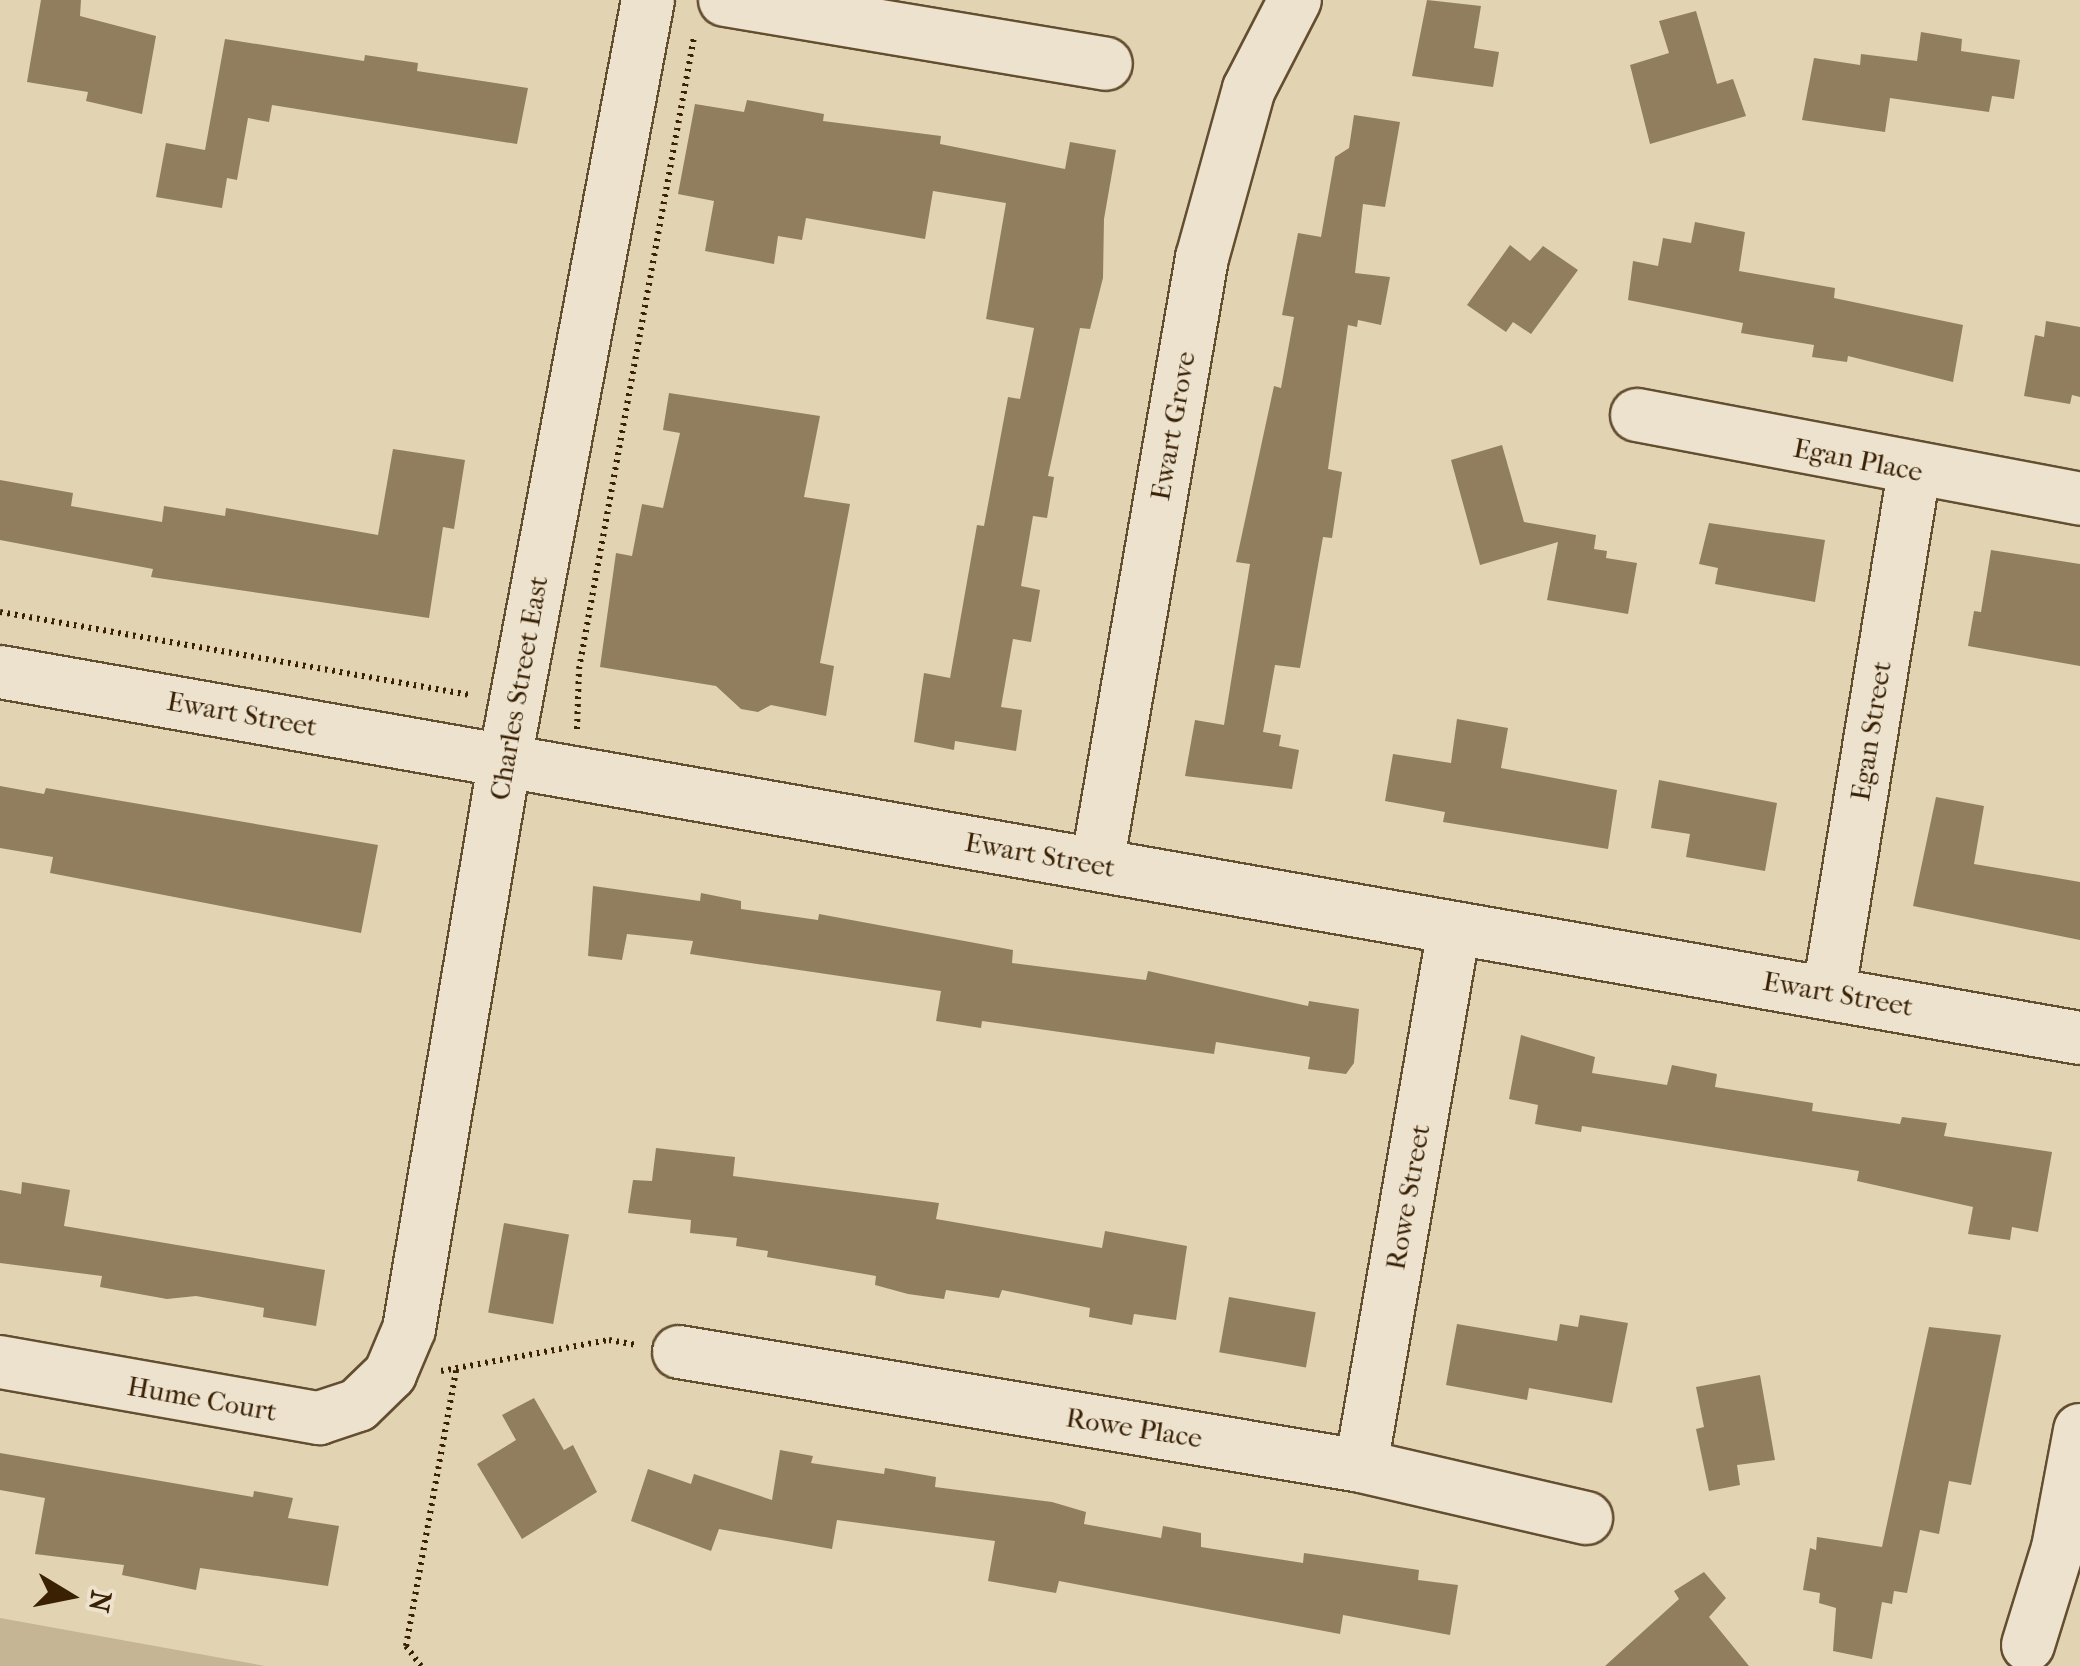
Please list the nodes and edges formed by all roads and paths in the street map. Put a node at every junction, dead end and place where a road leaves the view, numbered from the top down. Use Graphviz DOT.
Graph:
graph roads {
  1 [pos="648,0"];
  2 [pos="1295,0"];
  3 [pos="711,10"];
  4 [pos="1106,64"];
  5 [pos="1637,414"];
  6 [pos="1914,472"];
  7 [pos="2080,500"];
  8 [pos="0,612"];
  9 [pos="0,672"];
  10 [pos="475,696"];
  11 [pos="576,736"];
  12 [pos="505,759"];
  13 [pos="1096,865"];
  14 [pos="1454,929"];
  15 [pos="1829,991"];
  16 [pos="2080,1038"];
  17 [pos="679,1352"];
  18 [pos="0,1362"];
  19 [pos="456,1370"];
  20 [pos="390,1374"];
  21 [pos="2080,1430"];
  22 [pos="1361,1466"];
  23 [pos="1586,1518"];
  24 [pos="2028,1645"];
  25 [pos="422,1666"];
  1 -- 12 [label="street, Charles Street East"];
  2 -- 13 [label="street, Ewart Grove"];
  3 -- 4 [label="street"];
  3 -- 11 [label="path"];
  5 -- 6 [label="street, Egan Place"];
  6 -- 7 [label="street, Egan Place"];
  6 -- 15 [label="street, Egan Street"];
  8 -- 10 [label="path"];
  9 -- 12 [label="street, Ewart Street"];
  12 -- 13 [label="street, Ewart Street"];
  12 -- 20 [label="street, Charles Street East"];
  13 -- 14 [label="street, Ewart Street"];
  14 -- 15 [label="street, Ewart Street"];
  14 -- 22 [label="street, Rowe Street"];
  15 -- 16 [label="street, Ewart Street"];
  17 -- 19 [label="path"];
  17 -- 22 [label="street, Rowe Place"];
  18 -- 20 [label="street, Hume Court"];
  19 -- 20 [label="path"];
  19 -- 25 [label="path"];
  21 -- 24 [label="street"];
  22 -- 23 [label="street, Rowe Place"];
}
